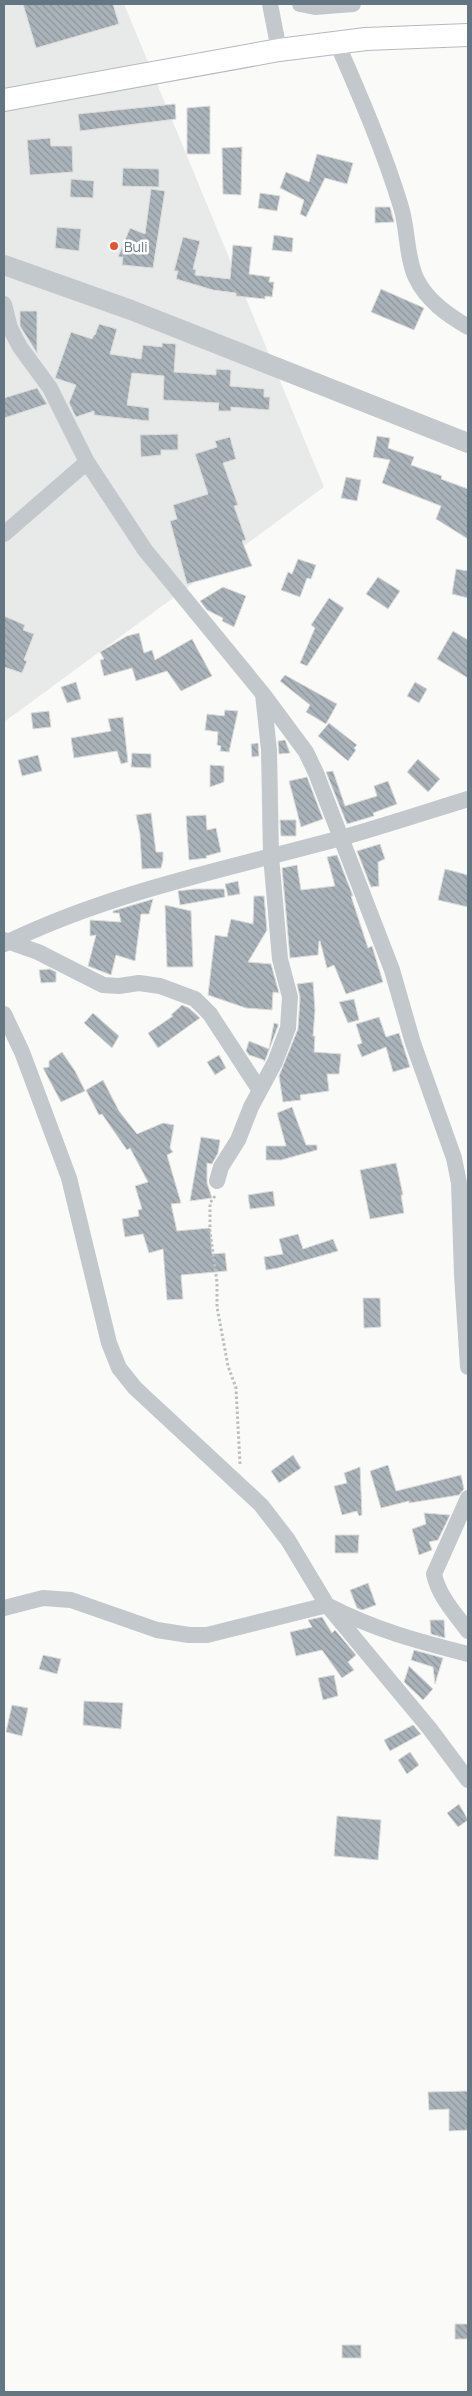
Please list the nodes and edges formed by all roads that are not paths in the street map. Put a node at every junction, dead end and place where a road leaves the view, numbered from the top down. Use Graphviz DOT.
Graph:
graph roads {
  1 [pos="270,4"];
  2 [pos="300,4"];
  3 [pos="353,4"];
  4 [pos="468,35"];
  5 [pos="337,42"];
  6 [pos="279,50"];
  7 [pos="4,100"];
  8 [pos="4,265"];
  9 [pos="4,304"];
  10 [pos="468,327"];
  11 [pos="468,443"];
  12 [pos="87,462"];
  13 [pos="4,534"];
  14 [pos="263,694"];
  15 [pos="468,799"];
  16 [pos="342,838"];
  17 [pos="271,856"];
  18 [pos="6,942"];
  19 [pos="4,1014"];
  20 [pos="259,1090"];
  21 [pos="217,1181"];
  22 [pos="468,1367"];
  23 [pos="468,1498"];
  24 [pos="327,1605"];
  25 [pos="4,1608"];
  26 [pos="468,1631"];
  27 [pos="468,1654"];
  28 [pos="468,1780"];
  1 -- 6 [label="street"];
  2 -- 3 [label="street"];
  4 -- 5 [label="main road"];
  5 -- 6 [label="main road"];
  5 -- 10 [label="street"];
  6 -- 7 [label="main road"];
  8 -- 11 [label="street"];
  9 -- 12 [label="street"];
  12 -- 13 [label="street"];
  12 -- 14 [label="street"];
  14 -- 16 [label="street"];
  14 -- 17 [label="street"];
  15 -- 16 [label="street"];
  16 -- 17 [label="street"];
  16 -- 22 [label="street"];
  17 -- 18 [label="street"];
  17 -- 20 [label="street"];
  18 -- 20 [label="street"];
  19 -- 24 [label="street"];
  20 -- 21 [label="street"];
  23 -- 26 [label="street"];
  24 -- 25 [label="street"];
  24 -- 27 [label="street"];
  24 -- 28 [label="street"];
}
